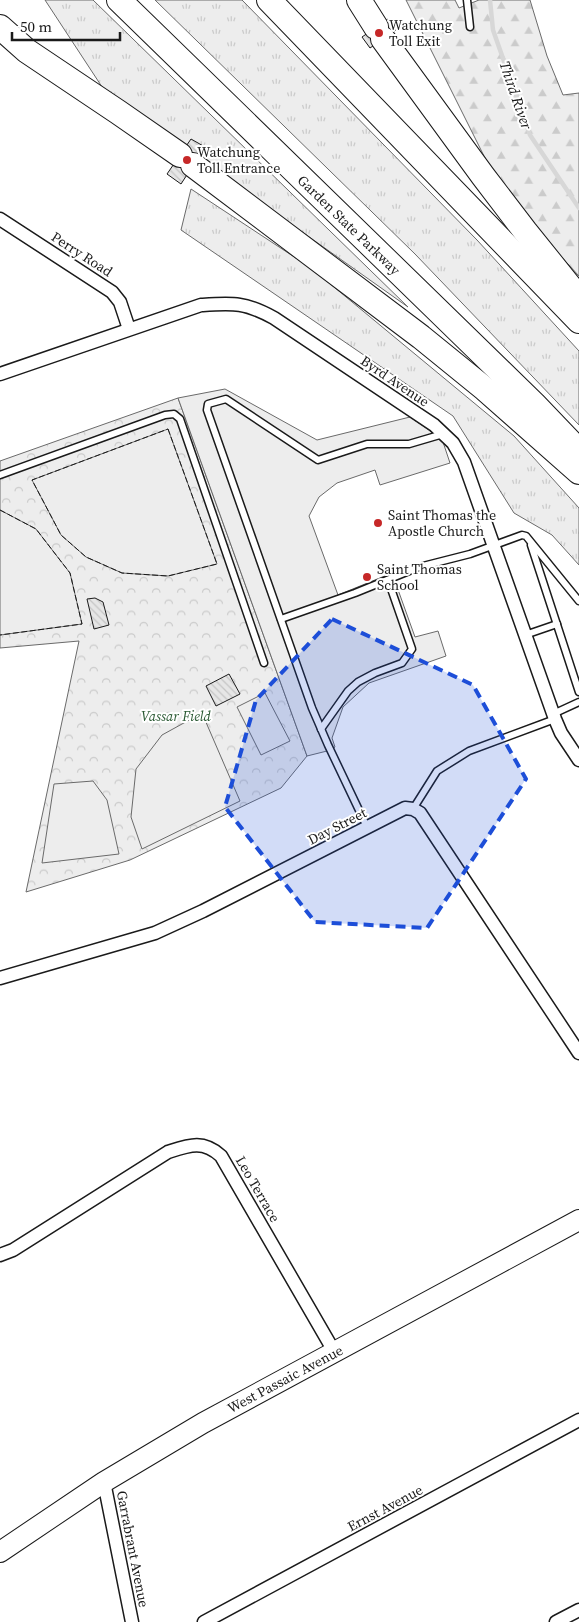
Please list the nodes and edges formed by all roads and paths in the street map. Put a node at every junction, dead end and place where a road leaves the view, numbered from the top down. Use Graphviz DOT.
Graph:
graph roads {
  1 [pos="119,0"];
  2 [pos="269,0"];
  3 [pos="359,0"];
  4 [pos="467,0"];
  5 [pos="0,27"];
  6 [pos="470,27"];
  7 [pos="0,36"];
  8 [pos="27,51"];
  9 [pos="0,219"];
  10 [pos="579,298"];
  11 [pos="579,321"];
  12 [pos="130,329"];
  13 [pos="0,374"];
  14 [pos="444,434"];
  15 [pos="579,451"];
  16 [pos="579,472"];
  17 [pos="0,475"];
  18 [pos="530,540"];
  19 [pos="494,545"];
  20 [pos="388,580"];
  21 [pos="579,601"];
  22 [pos="281,619"];
  23 [pos="557,624"];
  24 [pos="525,635"];
  25 [pos="264,663"];
  26 [pos="579,692"];
  27 [pos="579,702"];
  28 [pos="554,717"];
  29 [pos="321,729"];
  30 [pos="579,760"];
  31 [pos="413,809"];
  32 [pos="368,827"];
  33 [pos="0,978"];
  34 [pos="579,1053"];
  35 [pos="579,1220"];
  36 [pos="0,1255"];
  37 [pos="336,1353"];
  38 [pos="579,1420"];
  39 [pos="104,1482"];
  40 [pos="0,1552"];
  41 [pos="579,1610"];
  42 [pos="132,1622"];
  43 [pos="204,1622"];
  44 [pos="556,1622"];
  1 -- 15 [label="highway, Garden State Parkway"];
  2 -- 11 [label="highway"];
  3 -- 10 [label="highway"];
  4 -- 6 [label="lane"];
  5 -- 8 [label="highway"];
  7 -- 8 [label="highway"];
  8 -- 16 [label="highway"];
  9 -- 12 [label="street, Perry Road"];
  12 -- 13 [label="street, Byrd Avenue"];
  12 -- 14 [label="street, Byrd Avenue"];
  14 -- 19 [label="street, Byrd Avenue"];
  14 -- 22 [label="lane"];
  17 -- 25 [label="lane"];
  18 -- 19 [label="lane"];
  18 -- 21 [label="lane"];
  18 -- 23 [label="lane"];
  19 -- 20 [label="lane"];
  19 -- 24 [label="street, Byrd Avenue"];
  20 -- 22 [label="lane"];
  20 -- 29 [label="lane"];
  22 -- 29 [label="lane"];
  23 -- 24 [label="lane"];
  23 -- 26 [label="lane"];
  24 -- 28 [label="street, Byrd Avenue"];
  27 -- 28 [label="lane"];
  28 -- 30 [label="street, Byrd Avenue"];
  28 -- 31 [label="lane"];
  29 -- 32 [label="lane"];
  31 -- 32 [label="street, Day Street"];
  31 -- 34 [label="street"];
  32 -- 33 [label="street, Day Street"];
  35 -- 37 [label="main road, West Passaic Avenue"];
  36 -- 37 [label="street, Leo Terrace"];
  37 -- 39 [label="main road, West Passaic Avenue"];
  38 -- 43 [label="street, Ernst Avenue"];
  39 -- 40 [label="main road, West Passaic Avenue"];
  39 -- 42 [label="street, Garrabrant Avenue"];
  41 -- 44 [label="street"];
}
